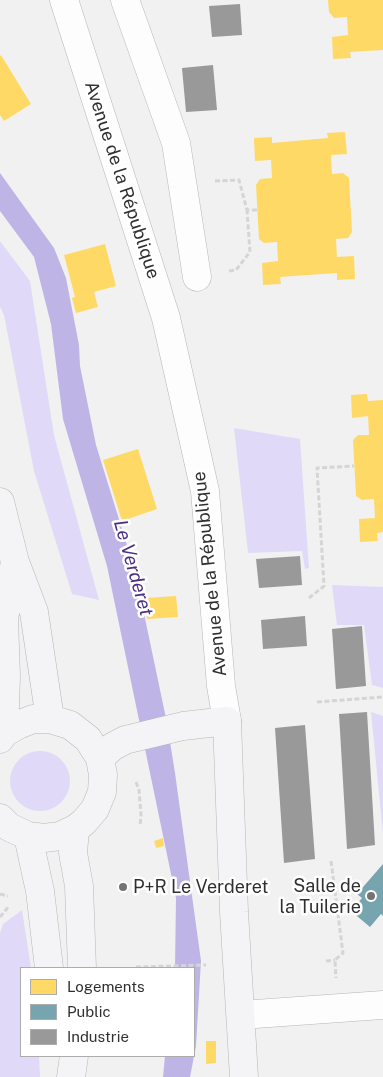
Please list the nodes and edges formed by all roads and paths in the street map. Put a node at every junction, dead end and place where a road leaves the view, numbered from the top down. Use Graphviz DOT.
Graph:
graph roads {
  1 [pos="64,0"];
  2 [pos="124,0"];
  3 [pos="182,182"];
  4 [pos="247,210"];
  5 [pos="258,210"];
  6 [pos="196,277"];
  7 [pos="354,466"];
  8 [pos="0,502"];
  9 [pos="15,562"];
  10 [pos="308,598"];
  11 [pos="383,697"];
  12 [pos="317,702"];
  13 [pos="50,719"];
  14 [pos="227,721"];
  15 [pos="2,736"];
  16 [pos="100,758"];
  17 [pos="0,818"];
  18 [pos="75,829"];
  19 [pos="28,836"];
  20 [pos="331,861"];
  21 [pos="335,960"];
  22 [pos="326,961"];
  23 [pos="203,965"];
  24 [pos="49,967"];
  25 [pos="82,967"];
  26 [pos="136,967"];
  27 [pos="162,967"];
  28 [pos="383,1005"];
  29 [pos="339,1008"];
  30 [pos="241,1015"];
  31 [pos="244,1077"];
  1 -- 14 [label="street, Avenue de la République"];
  2 -- 3 [label="street"];
  3 -- 4 [label="path"];
  3 -- 6 [label="street"];
  4 -- 5 [label="path"];
  4 -- 6 [label="path"];
  7 -- 10 [label="path"];
  8 -- 9 [label="main road"];
  9 -- 13 [label="main road"];
  9 -- 15 [label="main road"];
  11 -- 12 [label="path"];
  13 -- 15 [label="main road"];
  13 -- 16 [label="main road"];
  14 -- 16 [label="main road"];
  14 -- 30 [label="main road, Avenue de la République"];
  16 -- 18 [label="main road"];
  17 -- 19 [label="main road"];
  18 -- 19 [label="main road"];
  18 -- 25 [label="main road"];
  19 -- 24 [label="main road"];
  20 -- 21 [label="path"];
  21 -- 22 [label="path"];
  21 -- 29 [label="path"];
  23 -- 27 [label="path"];
  26 -- 27 [label="path"];
  28 -- 29 [label="street"];
  29 -- 30 [label="street"];
  30 -- 31 [label="main road, Avenue de la République"];
}
